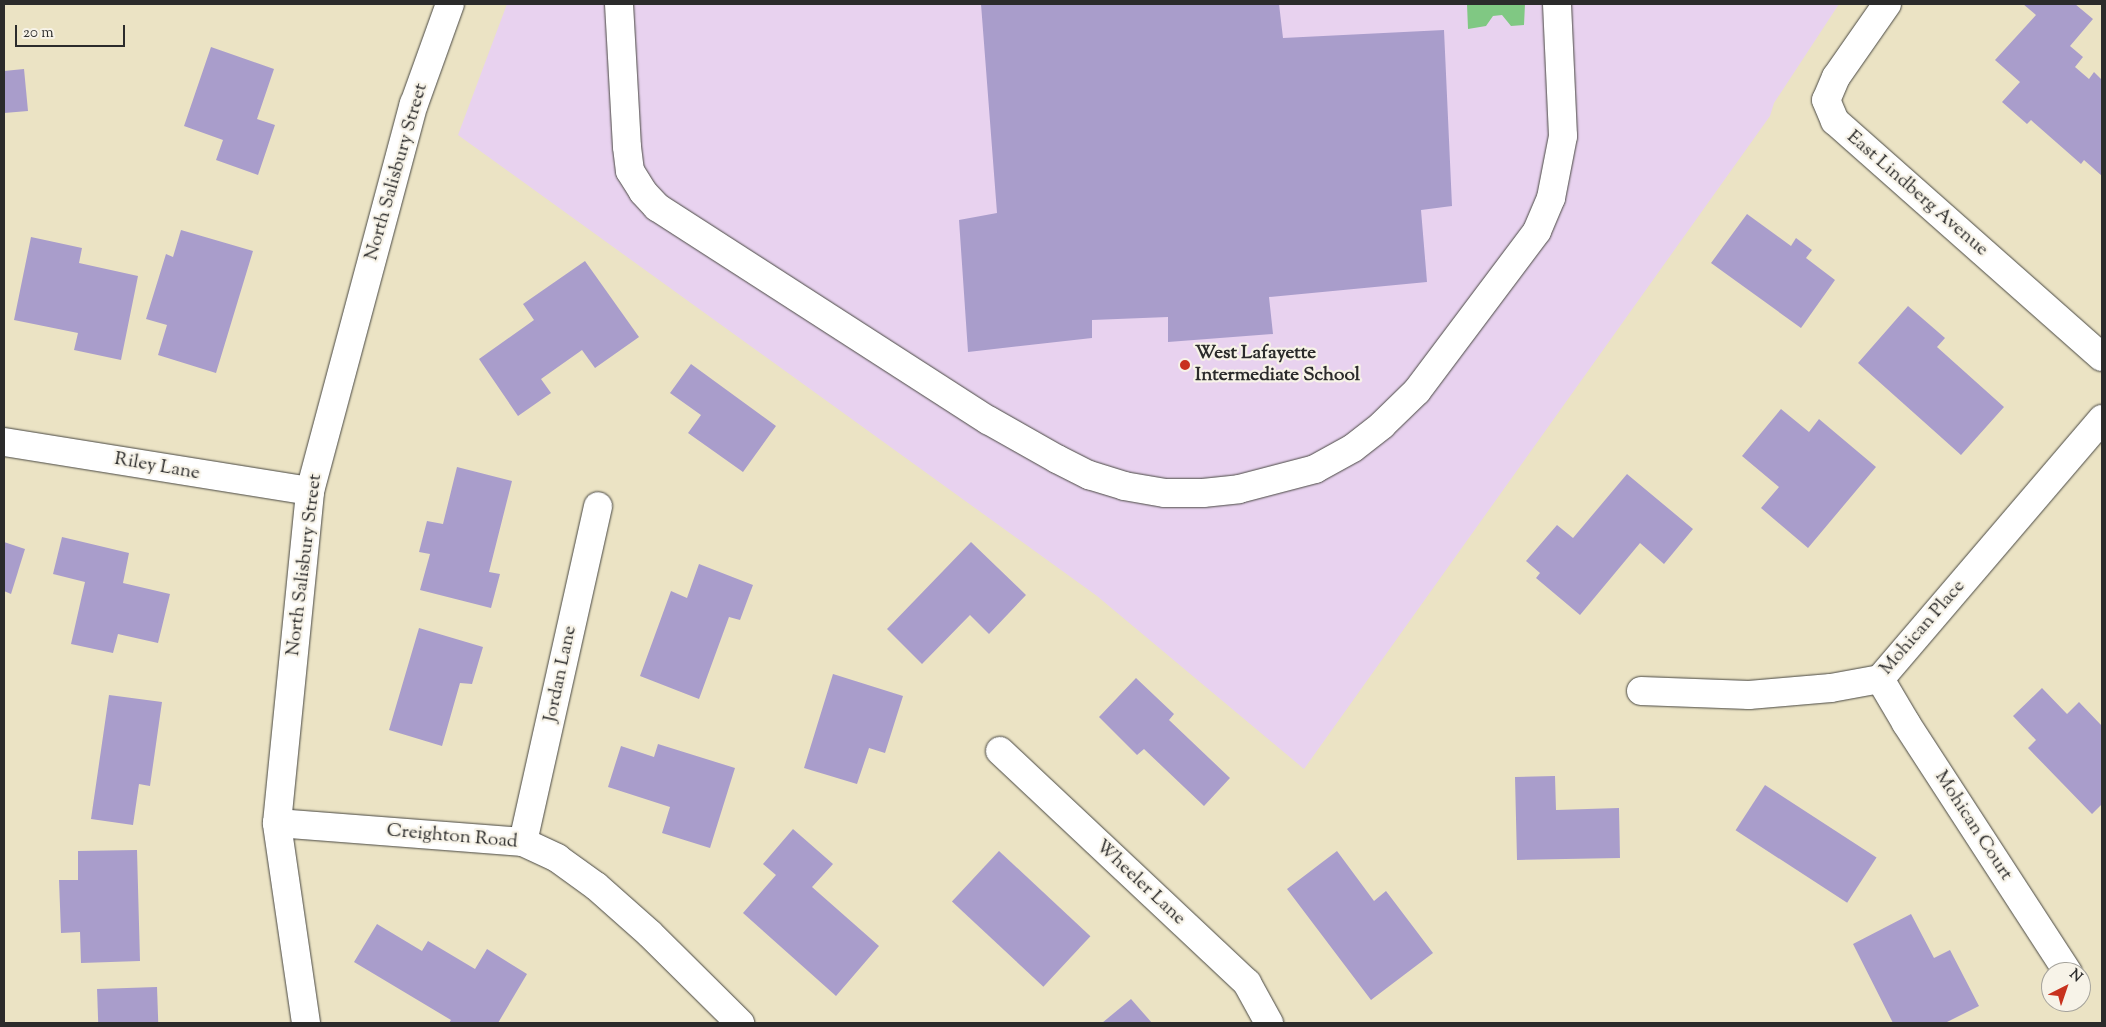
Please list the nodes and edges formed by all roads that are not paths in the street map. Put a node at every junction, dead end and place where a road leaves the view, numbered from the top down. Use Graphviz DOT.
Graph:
graph roads {
  1 [pos="450,4"];
  2 [pos="619,4"];
  3 [pos="1557,4"];
  4 [pos="1887,4"];
  5 [pos="2102,357"];
  6 [pos="2102,419"];
  7 [pos="4,442"];
  8 [pos="310,491"];
  9 [pos="598,506"];
  10 [pos="1880,679"];
  11 [pos="1641,691"];
  12 [pos="1000,751"];
  13 [pos="277,823"];
  14 [pos="523,842"];
  15 [pos="2061,962"];
  16 [pos="306,1023"];
  17 [pos="740,1023"];
  18 [pos="1269,1023"];
  1 -- 8 [label="street, North Salisbury Street"];
  2 -- 3 [label="street"];
  4 -- 5 [label="street, East Lindberg Avenue"];
  6 -- 10 [label="street, Mohican Place"];
  7 -- 8 [label="street, Riley Lane"];
  8 -- 13 [label="street, North Salisbury Street"];
  9 -- 14 [label="street, Jordan Lane"];
  10 -- 11 [label="street, Mohican Place"];
  10 -- 15 [label="street, Mohican Court"];
  12 -- 18 [label="street, Wheeler Lane"];
  13 -- 14 [label="street, Creighton Road"];
  13 -- 16 [label="street, North Salisbury Street"];
  14 -- 17 [label="street, Creighton Road"];
}
